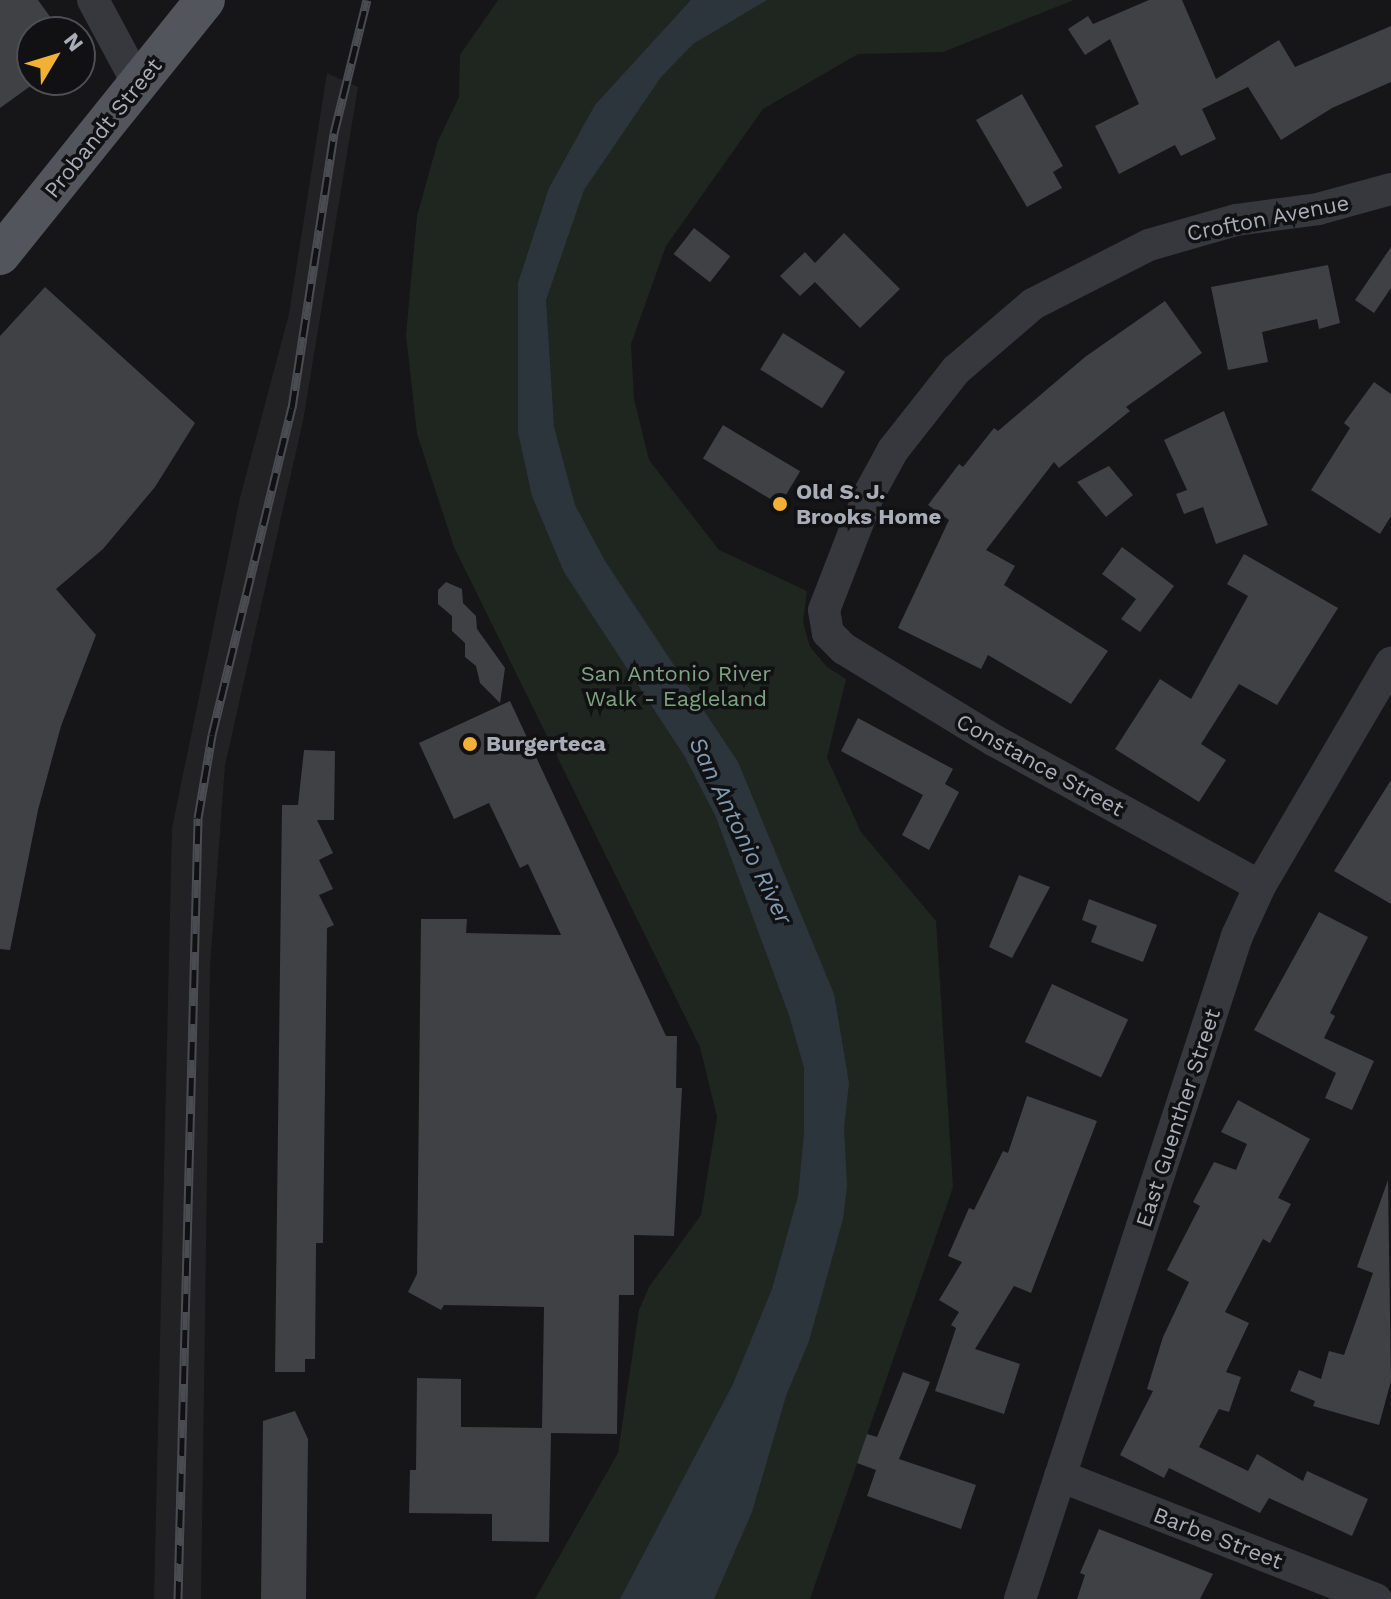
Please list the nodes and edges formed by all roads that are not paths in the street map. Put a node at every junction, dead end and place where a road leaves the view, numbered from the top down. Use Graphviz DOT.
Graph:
graph roads {
  1 [pos="93,0"];
  2 [pos="205,0"];
  3 [pos="138,84"];
  4 [pos="1391,189"];
  5 [pos="0,255"];
  6 [pos="828,633"];
  7 [pos="1391,663"];
  8 [pos="1260,886"];
  9 [pos="1060,1476"];
  10 [pos="1020,1599"];
  11 [pos="1376,1599"];
  1 -- 3 [label="street"];
  2 -- 3 [label="main road, Probandt Street"];
  3 -- 5 [label="main road, Probandt Street"];
  4 -- 6 [label="street, Crofton Avenue"];
  6 -- 8 [label="street, Constance Street"];
  7 -- 8 [label="street, East Guenther Street"];
  8 -- 9 [label="street, East Guenther Street"];
  9 -- 10 [label="street, East Guenther Street"];
  9 -- 11 [label="street, Barbe Street"];
}
